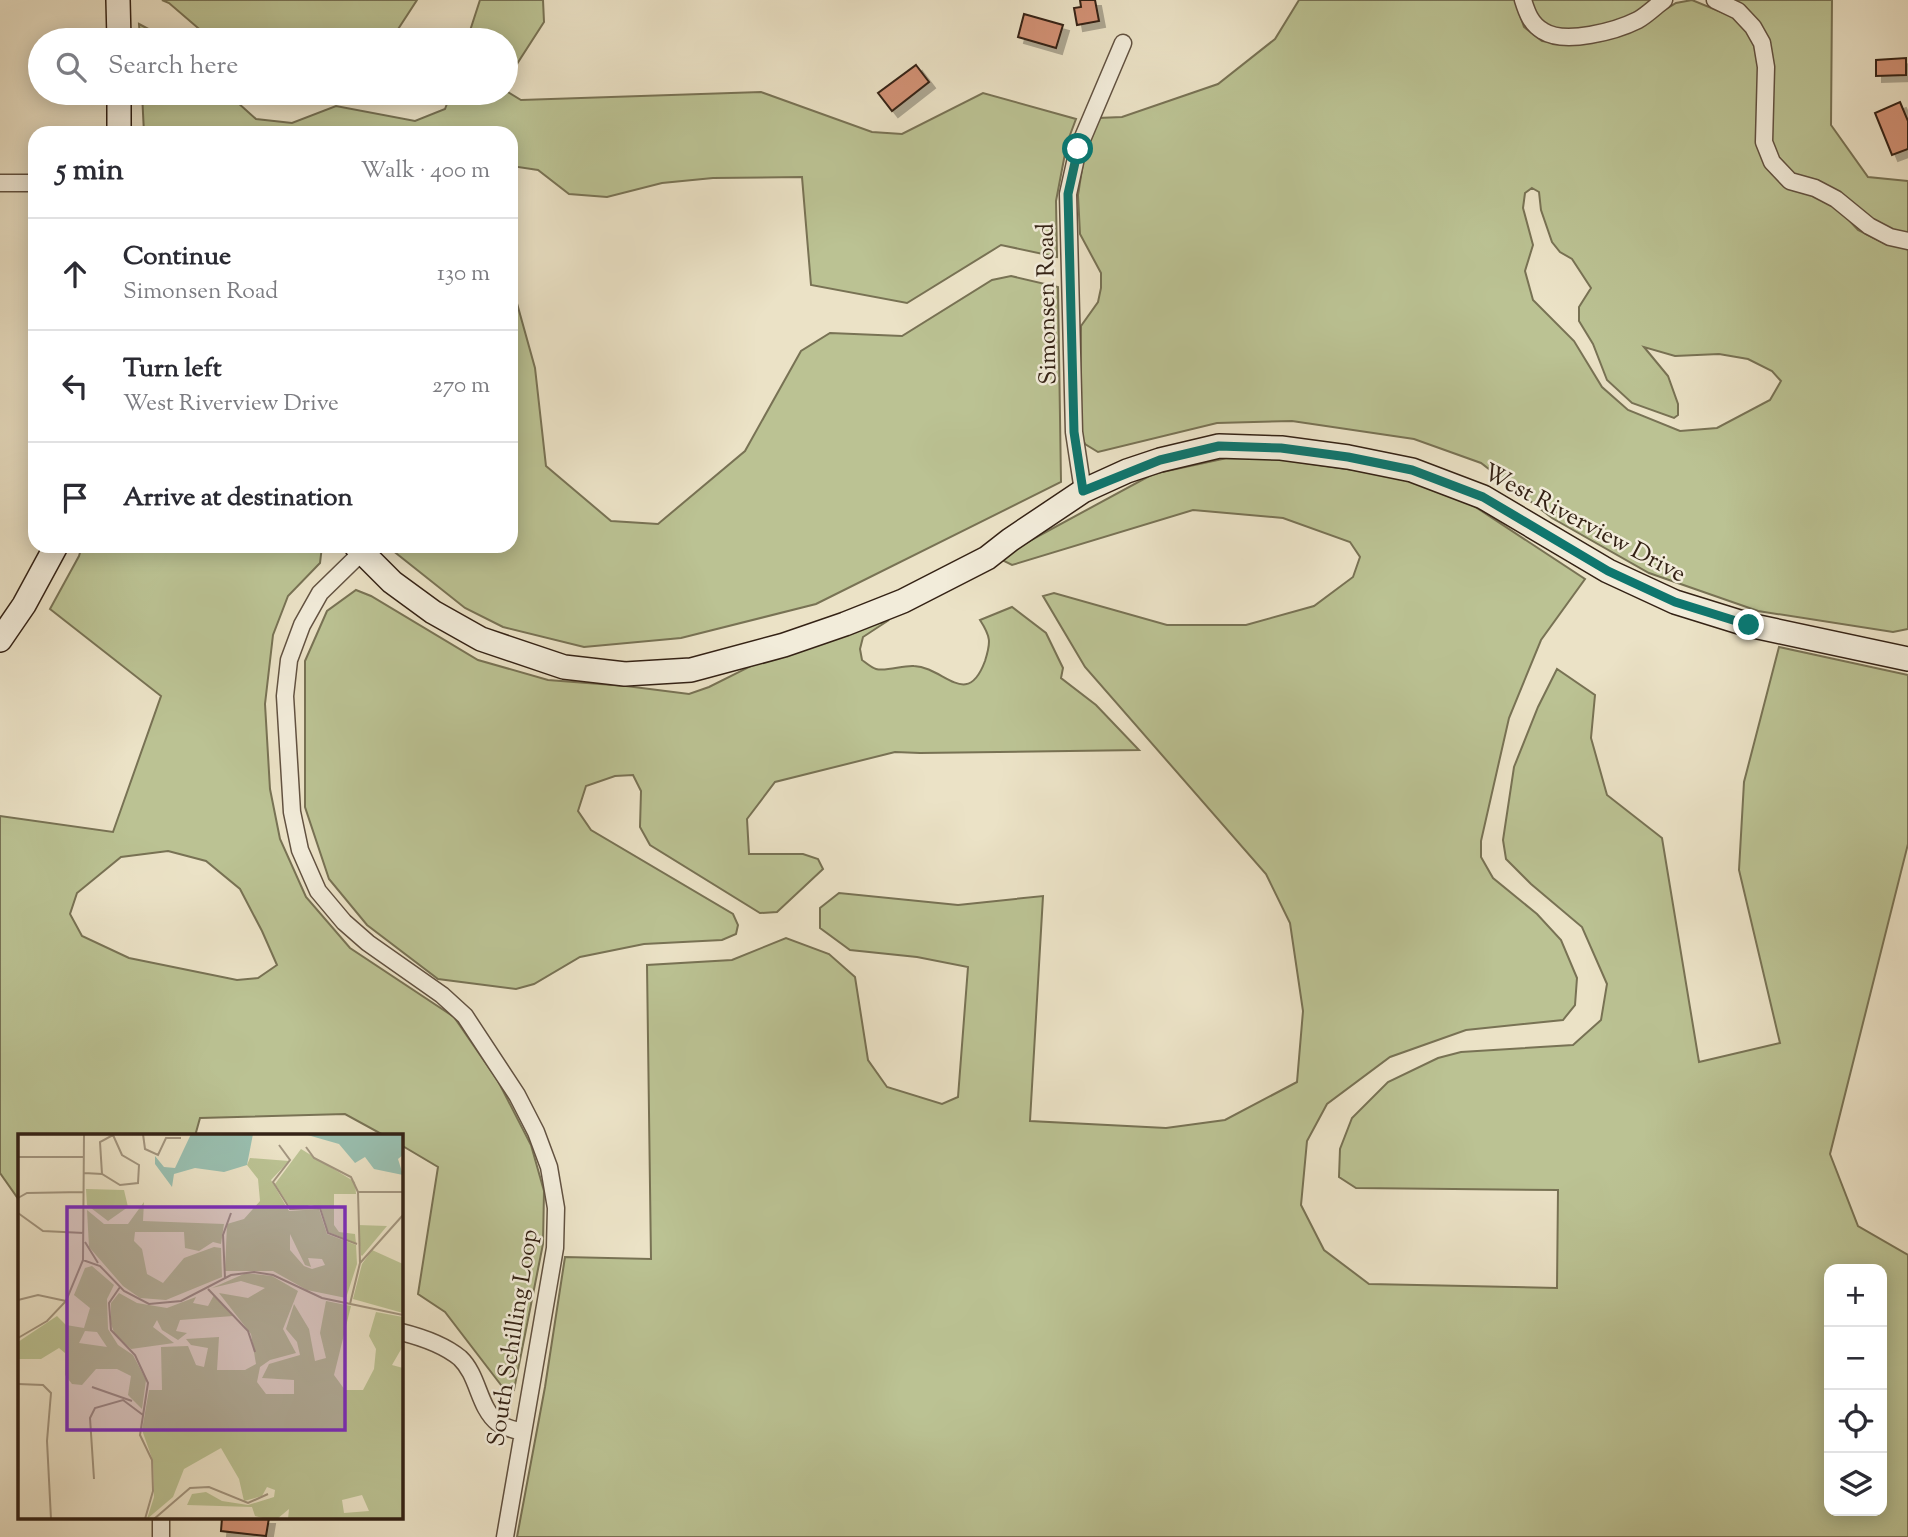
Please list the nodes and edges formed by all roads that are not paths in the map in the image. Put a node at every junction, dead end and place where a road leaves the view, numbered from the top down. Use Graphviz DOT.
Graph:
graph roads {
  1 [pos="118,0"];
  2 [pos="1523,0"];
  3 [pos="1664,0"];
  4 [pos="1715,0"];
  5 [pos="119,28"];
  6 [pos="1124,43"];
  7 [pos="119,105"];
  8 [pos="119,126"];
  9 [pos="0,183"];
  10 [pos="28,183"];
  11 [pos="1908,241"];
  12 [pos="1083,491"];
  13 [pos="52,553"];
  14 [pos="355,553"];
  15 [pos="363,553"];
  16 [pos="0,640"];
  17 [pos="1908,659"];
  18 [pos="402,1332"];
  19 [pos="523,1432"];
  20 [pos="505,1537"];
  1 -- 5 [label="street"];
  2 -- 3 [label="street"];
  4 -- 11 [label="street"];
  6 -- 12 [label="street, Simonsen Road"];
  7 -- 8 [label="street"];
  9 -- 10 [label="street"];
  12 -- 15 [label="street, West Riverview Drive"];
  12 -- 17 [label="street, West Riverview Drive"];
  13 -- 16 [label="street"];
  14 -- 19 [label="street, South Schilling Loop"];
  18 -- 19 [label="street"];
  19 -- 20 [label="street, South Schilling Loop"];
}
